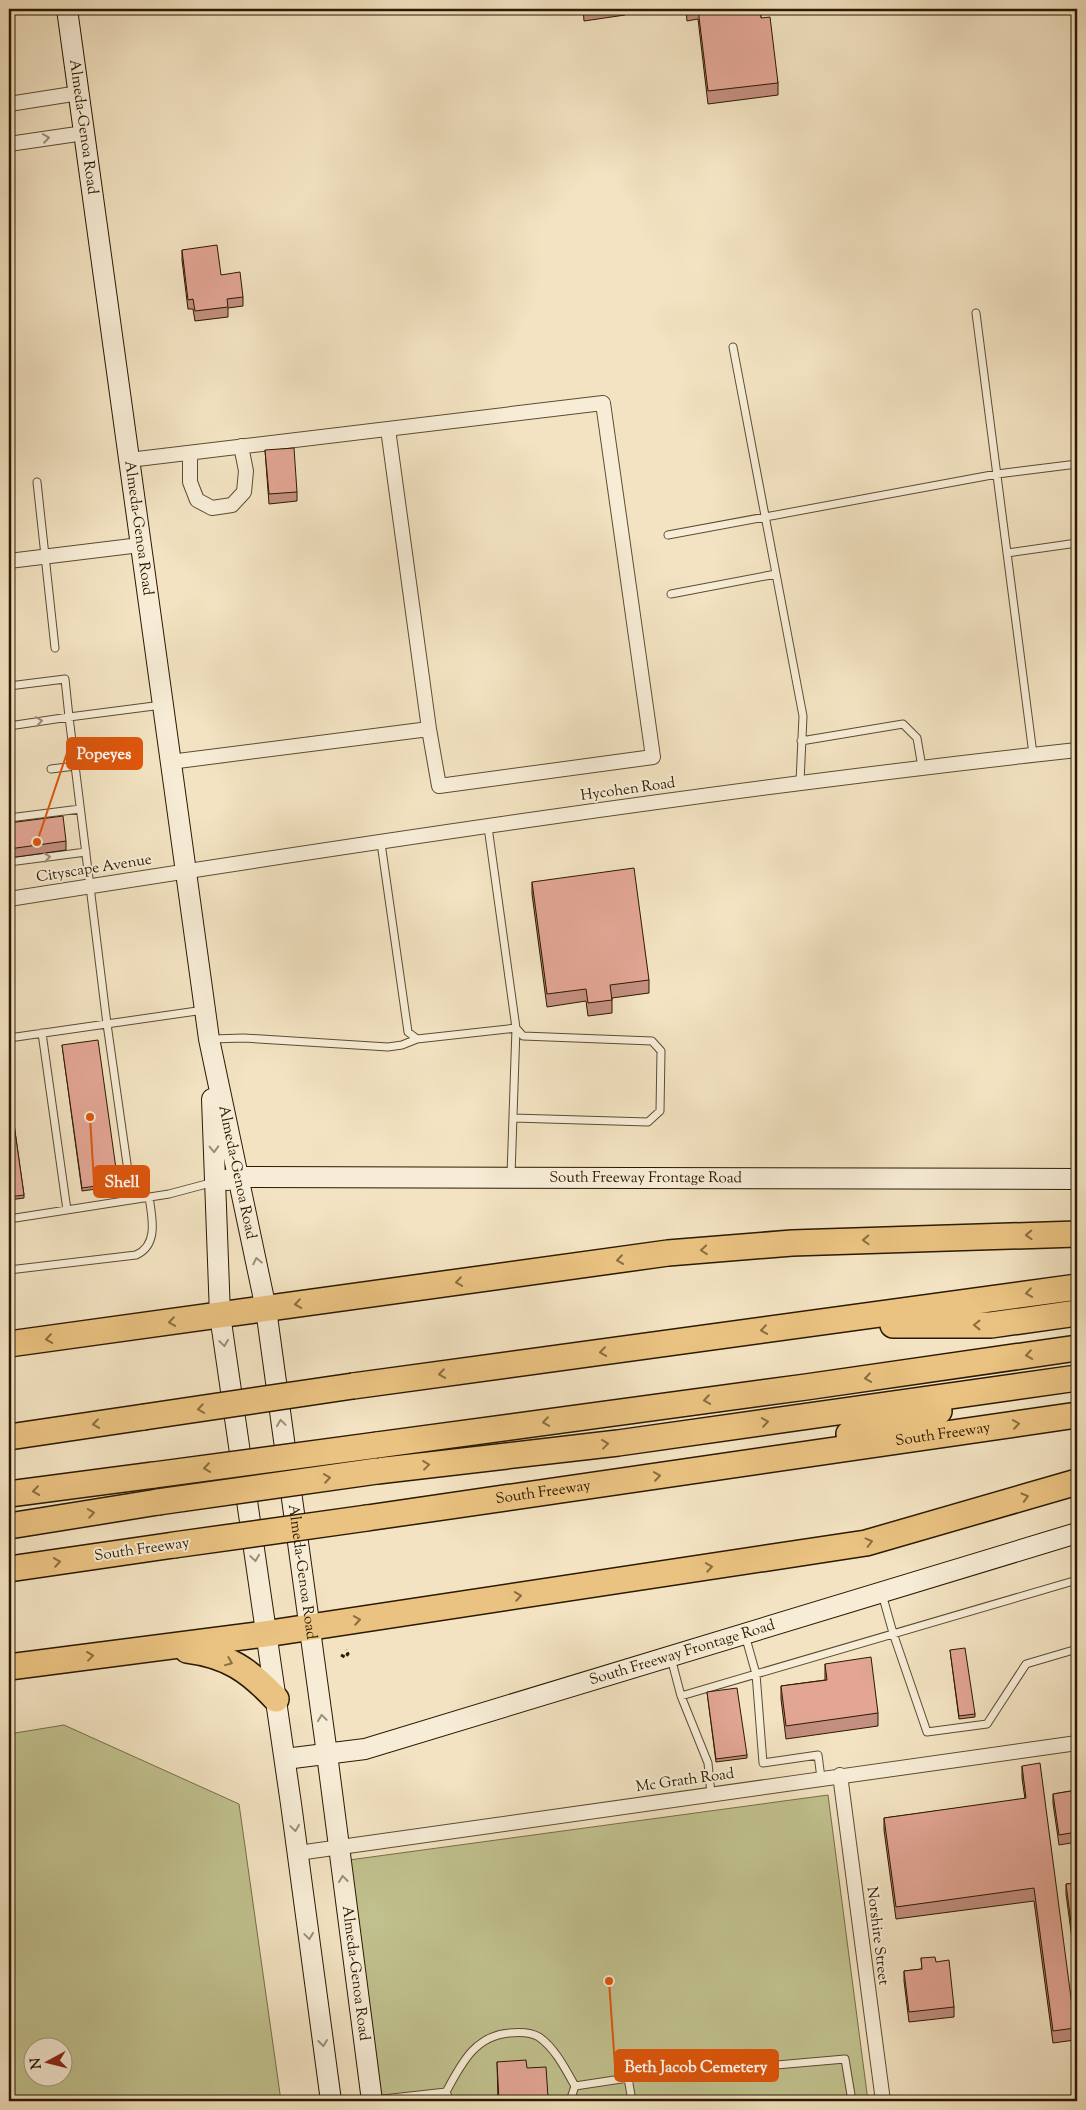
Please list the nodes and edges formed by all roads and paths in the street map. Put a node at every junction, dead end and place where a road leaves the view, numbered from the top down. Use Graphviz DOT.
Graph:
graph roads {
  1 [pos="67,9"];
  2 [pos="79,93"];
  3 [pos="9,104"];
  4 [pos="84,133"];
  5 [pos="9,144"];
  6 [pos="976,313"];
  7 [pos="733,347"];
  8 [pos="388,429"];
  9 [pos="241,446"];
  10 [pos="190,453"];
  11 [pos="129,460"];
  12 [pos="1077,464"];
  13 [pos="996,474"];
  14 [pos="37,482"];
  15 [pos="765,516"];
  16 [pos="668,535"];
  17 [pos="1077,542"];
  18 [pos="140,545"];
  19 [pos="1007,553"];
  20 [pos="44,557"];
  21 [pos="9,561"];
  22 [pos="776,574"];
  23 [pos="671,594"];
  24 [pos="55,648"];
  25 [pos="9,686"];
  26 [pos="163,705"];
  27 [pos="69,717"];
  28 [pos="9,726"];
  29 [pos="429,729"];
  30 [pos="801,741"];
  31 [pos="1077,750"];
  32 [pos="1034,754"];
  33 [pos="170,762"];
  34 [pos="75,766"];
  35 [pos="922,767"];
  36 [pos="51,769"];
  37 [pos="800,782"];
  38 [pos="80,809"];
  39 [pos="9,818"];
  40 [pos="488,827"];
  41 [pos="381,843"];
  42 [pos="86,852"];
  43 [pos="9,862"];
  44 [pos="185,871"];
  45 [pos="90,886"];
  46 [pos="9,899"];
  47 [pos="205,1010"];
  48 [pos="107,1024"];
  49 [pos="516,1028"];
  50 [pos="42,1033"];
  51 [pos="9,1038"];
  52 [pos="417,1039"];
  53 [pos="210,1043"];
  54 [pos="513,1118"];
  55 [pos="238,1177"];
  56 [pos="511,1178"];
  57 [pos="1077,1179"];
  58 [pos="215,1182"];
  59 [pos="149,1197"];
  60 [pos="132,1200"];
  61 [pos="67,1210"];
  62 [pos="9,1219"];
  63 [pos="1077,1234"];
  64 [pos="9,1270"];
  65 [pos="1077,1287"];
  66 [pos="266,1309"];
  67 [pos="1077,1313"];
  68 [pos="220,1315"];
  69 [pos="806,1324"];
  70 [pos="9,1344"];
  71 [pos="1077,1348"];
  72 [pos="1068,1379"];
  73 [pos="1077,1415"];
  74 [pos="9,1437"];
  75 [pos="726,1466"];
  76 [pos="1077,1482"];
  77 [pos="9,1494"];
  78 [pos="9,1526"];
  79 [pos="1077,1533"];
  80 [pos="9,1569"];
  81 [pos="1077,1580"];
  82 [pos="882,1592"];
  83 [pos="309,1627"];
  84 [pos="744,1632"];
  85 [pos="893,1633"];
  86 [pos="265,1634"];
  87 [pos="165,1647"];
  88 [pos="1077,1649"];
  89 [pos="346,1650"];
  90 [pos="341,1655"];
  91 [pos="670,1655"];
  92 [pos="9,1667"];
  93 [pos="756,1674"];
  94 [pos="681,1696"];
  95 [pos="276,1699"];
  96 [pos="1077,1743"];
  97 [pos="328,1754"];
  98 [pos="285,1759"];
  99 [pos="840,1775"];
  100 [pos="821,1778"];
  101 [pos="711,1794"];
  102 [pos="339,1847"];
  103 [pos="298,1853"];
  104 [pos="628,2078"];
  105 [pos="576,2086"];
  106 [pos="446,2092"];
  107 [pos="331,2101"];
  108 [pos="367,2101"];
  109 [pos="450,2101"];
  110 [pos="570,2101"];
  111 [pos="632,2101"];
  112 [pos="852,2101"];
  113 [pos="883,2101"];
  1 -- 2 [label="main road, Almeda-Genoa Road"];
  2 -- 3 [label="street"];
  2 -- 4 [label="main road, Almeda-Genoa Road"];
  5 -- 4 [label="street, one-way"];
  4 -- 11 [label="main road, Almeda-Genoa Road"];
  6 -- 13 [label="lane"];
  7 -- 15 [label="lane"];
  8 -- 9 [label="street"];
  8 -- 29 [label="street"];
  8 -- 29 [label="street"];
  9 -- 10 [label="street"];
  9 -- 10 [label="street"];
  10 -- 11 [label="street"];
  11 -- 18 [label="main road, Almeda-Genoa Road"];
  12 -- 13 [label="lane"];
  13 -- 15 [label="lane"];
  13 -- 19 [label="lane"];
  14 -- 20 [label="lane"];
  15 -- 16 [label="lane"];
  15 -- 22 [label="lane"];
  17 -- 19 [label="lane"];
  18 -- 20 [label="street"];
  18 -- 26 [label="main road, Almeda-Genoa Road"];
  19 -- 32 [label="lane"];
  20 -- 21 [label="street"];
  20 -- 24 [label="lane"];
  22 -- 23 [label="lane"];
  22 -- 30 [label="lane"];
  25 -- 27 [label="lane"];
  26 -- 27 [label="lane"];
  26 -- 33 [label="main road, Almeda-Genoa Road"];
  28 -- 27 [label="lane, one-way"];
  27 -- 34 [label="lane"];
  29 -- 33 [label="street"];
  30 -- 35 [label="lane"];
  30 -- 37 [label="lane"];
  31 -- 32 [label="street, Hycohen Road"];
  32 -- 35 [label="street, Hycohen Road"];
  33 -- 44 [label="main road, Almeda-Genoa Road"];
  34 -- 36 [label="lane"];
  34 -- 38 [label="lane"];
  35 -- 37 [label="street, Hycohen Road"];
  37 -- 40 [label="street, Hycohen Road"];
  38 -- 39 [label="lane"];
  38 -- 42 [label="lane"];
  40 -- 41 [label="street, Hycohen Road"];
  40 -- 49 [label="lane"];
  41 -- 44 [label="street, Hycohen Road"];
  41 -- 52 [label="lane"];
  43 -- 42 [label="lane, one-way"];
  42 -- 45 [label="lane"];
  44 -- 45 [label="street, Cityscape Avenue"];
  44 -- 47 [label="main road, Almeda-Genoa Road"];
  45 -- 46 [label="street, Cityscape Avenue"];
  45 -- 48 [label="lane"];
  47 -- 48 [label="lane"];
  47 -- 53 [label="main road, Almeda-Genoa Road"];
  48 -- 50 [label="lane"];
  48 -- 60 [label="lane"];
  49 -- 52 [label="lane"];
  49 -- 54 [label="lane"];
  49 -- 54 [label="lane"];
  50 -- 51 [label="lane"];
  50 -- 61 [label="lane"];
  52 -- 53 [label="lane"];
  53 -- 55 [label="main road, Almeda-Genoa Road"];
  53 -- 58 [label="main road, Almeda-Genoa Road, one-way"];
  54 -- 56 [label="lane"];
  55 -- 56 [label="main road, South Freeway Frontage Road"];
  55 -- 58 [label="main road, South Freeway Frontage Road"];
  66 -- 55 [label="main road, Almeda-Genoa Road, one-way"];
  56 -- 57 [label="main road, South Freeway Frontage Road"];
  58 -- 59 [label="lane"];
  58 -- 68 [label="main road, Almeda-Genoa Road"];
  59 -- 60 [label="lane"];
  59 -- 64 [label="lane"];
  60 -- 61 [label="lane"];
  61 -- 62 [label="lane"];
  63 -- 66 [label="highway, one-way"];
  65 -- 69 [label="highway, one-way"];
  66 -- 68 [label="highway"];
  83 -- 66 [label="main road, Almeda-Genoa Road, one-way"];
  67 -- 69 [label="highway, one-way"];
  68 -- 70 [label="highway, one-way"];
  68 -- 86 [label="main road, Almeda-Genoa Road, one-way"];
  69 -- 74 [label="highway, one-way, bridge"];
  71 -- 77 [label="highway, one-way, bridge"];
  72 -- 75 [label="highway"];
  78 -- 72 [label="highway, one-way, bridge"];
  75 -- 73 [label="highway, South Freeway, one-way"];
  80 -- 75 [label="highway, South Freeway, one-way, bridge"];
  83 -- 76 [label="highway, one-way"];
  79 -- 82 [label="main road, South Freeway Frontage Road"];
  81 -- 85 [label="lane"];
  82 -- 84 [label="main road, South Freeway Frontage Road"];
  82 -- 85 [label="lane"];
  83 -- 86 [label="highway"];
  97 -- 83 [label="main road, Almeda-Genoa Road, one-way"];
  84 -- 91 [label="main road, South Freeway Frontage Road"];
  84 -- 93 [label="lane"];
  85 -- 88 [label="lane"];
  85 -- 93 [label="lane"];
  86 -- 87 [label="highway"];
  86 -- 95 [label="main road, Almeda-Genoa Road"];
  92 -- 87 [label="highway, one-way"];
  87 -- 95 [label="highway, one-way"];
  89 -- 90 [label="path"];
  91 -- 94 [label="lane"];
  91 -- 97 [label="main road, South Freeway Frontage Road"];
  93 -- 94 [label="lane"];
  93 -- 100 [label="lane"];
  94 -- 101 [label="lane"];
  95 -- 98 [label="main road, Almeda-Genoa Road"];
  96 -- 99 [label="street, Mc Grath Road"];
  97 -- 98 [label="main road, South Freeway Frontage Road"];
  97 -- 102 [label="main road, Almeda-Genoa Road"];
  98 -- 103 [label="main road, Almeda-Genoa Road, one-way"];
  99 -- 100 [label="street, Mc Grath Road"];
  99 -- 113 [label="street, Norshire Street"];
  100 -- 101 [label="street, Mc Grath Road"];
  101 -- 102 [label="street, Mc Grath Road"];
  102 -- 103 [label="street, Mc Grath Road"];
  108 -- 102 [label="main road, Almeda-Genoa Road, one-way"];
  103 -- 107 [label="main road, Almeda-Genoa Road, one-way"];
  104 -- 105 [label="lane"];
  104 -- 111 [label="lane"];
  104 -- 112 [label="lane"];
  105 -- 106 [label="lane"];
  105 -- 110 [label="lane"];
  106 -- 108 [label="lane"];
  106 -- 109 [label="lane"];
}
